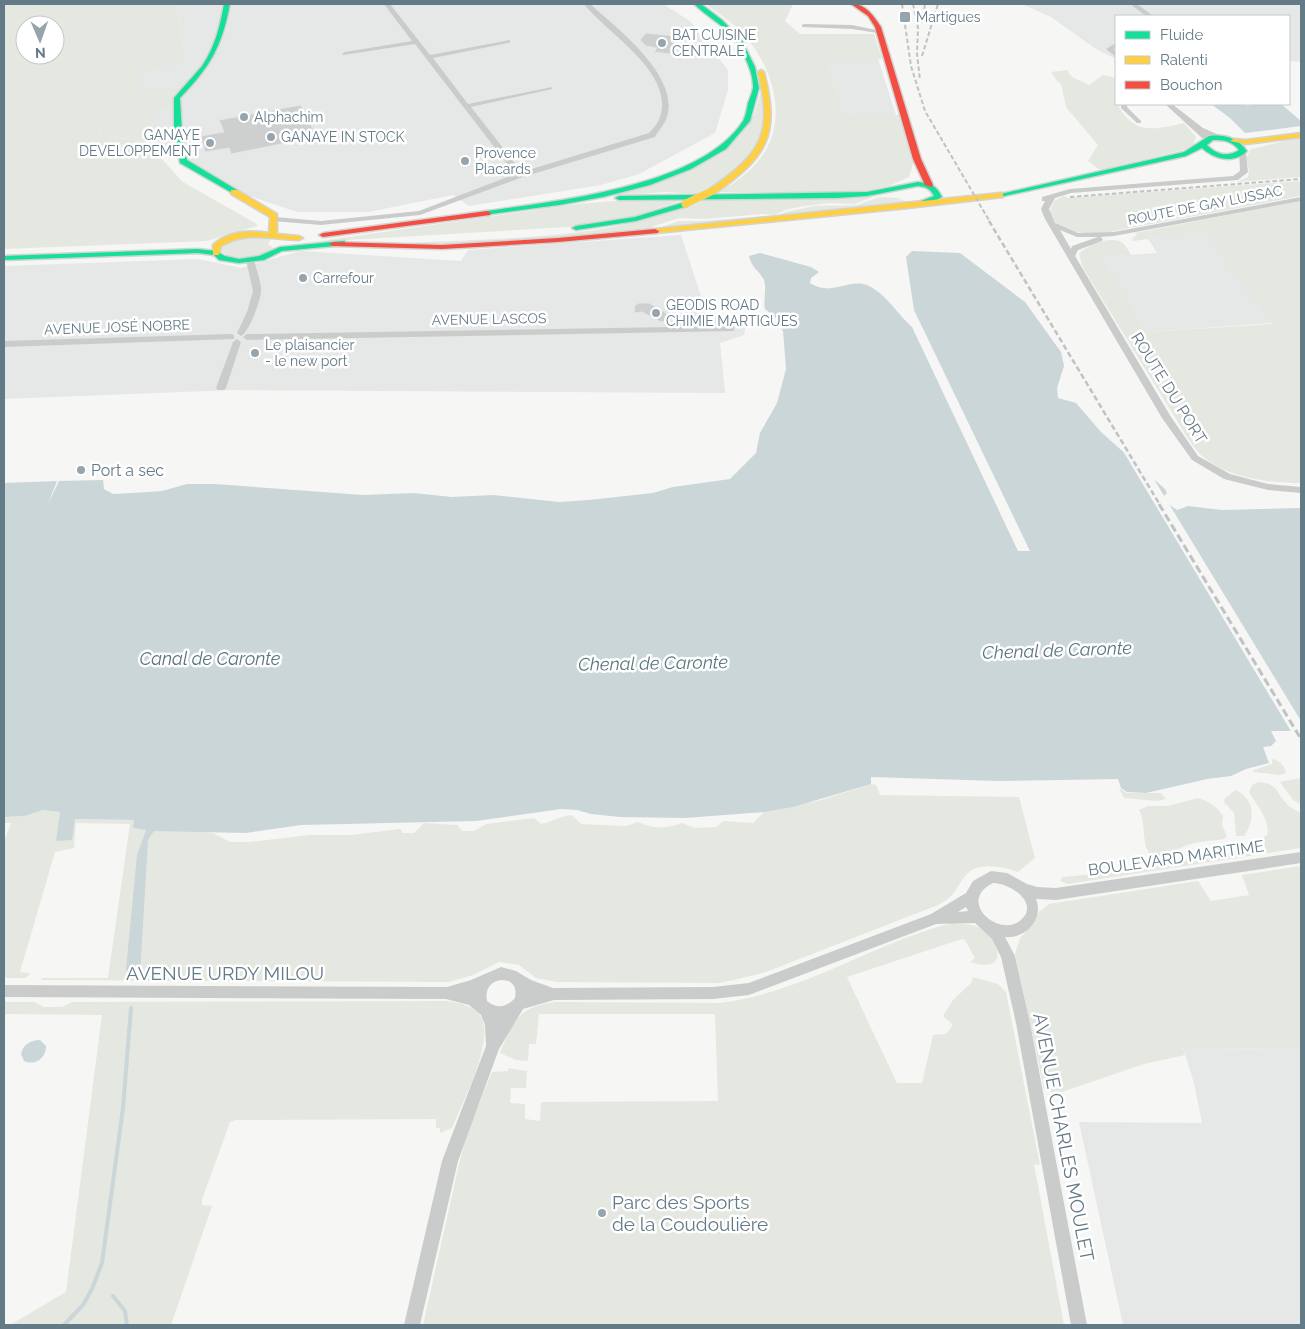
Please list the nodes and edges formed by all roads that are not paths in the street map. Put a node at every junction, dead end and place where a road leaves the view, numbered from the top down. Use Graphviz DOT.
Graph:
graph roads {
  1 [pos="227,4"];
  2 [pos="387,4"];
  3 [pos="587,4"];
  4 [pos="697,4"];
  5 [pos="848,4"];
  6 [pos="854,4"];
  7 [pos="1133,4"];
  8 [pos="1149,15"];
  9 [pos="804,26"];
  10 [pos="878,32"];
  11 [pos="735,35"];
  12 [pos="508,41"];
  13 [pos="416,42"];
  14 [pos="1115,45"];
  15 [pos="345,54"];
  16 [pos="1115,55"];
  17 [pos="429,57"];
  18 [pos="550,88"];
  19 [pos="1124,105"];
  20 [pos="1169,105"];
  21 [pos="467,106"];
  22 [pos="1139,122"];
  23 [pos="1200,130"];
  24 [pos="1297,135"];
  25 [pos="1222,138"];
  26 [pos="1234,141"];
  27 [pos="1206,142"];
  28 [pos="1242,151"];
  29 [pos="1214,154"];
  30 [pos="1225,157"];
  31 [pos="917,159"];
  32 [pos="1148,164"];
  33 [pos="1244,169"];
  34 [pos="520,174"];
  35 [pos="906,185"];
  36 [pos="930,186"];
  37 [pos="1026,190"];
  38 [pos="1052,196"];
  39 [pos="1301,199"];
  40 [pos="924,204"];
  41 [pos="498,212"];
  42 [pos="1053,224"];
  43 [pos="275,231"];
  44 [pos="256,232"];
  45 [pos="1114,234"];
  46 [pos="1077,235"];
  47 [pos="222,240"];
  48 [pos="1061,242"];
  49 [pos="333,244"];
  50 [pos="1083,244"];
  51 [pos="4,253"];
  52 [pos="216,253"];
  53 [pos="1072,255"];
  54 [pos="4,258"];
  55 [pos="250,260"];
  56 [pos="1105,315"];
  57 [pos="731,329"];
  58 [pos="244,335"];
  59 [pos="234,340"];
  60 [pos="4,344"];
  61 [pos="221,388"];
  62 [pos="1301,490"];
  63 [pos="1301,858"];
  64 [pos="1024,889"];
  65 [pos="1056,894"];
  66 [pos="971,897"];
  67 [pos="1033,912"];
  68 [pos="936,918"];
  69 [pos="982,921"];
  70 [pos="1017,930"];
  71 [pos="1008,956"];
  72 [pos="518,979"];
  73 [pos="486,980"];
  74 [pos="4,991"];
  75 [pos="446,993"];
  76 [pos="554,994"];
  77 [pos="518,1005"];
  78 [pos="483,1007"];
  79 [pos="493,1046"];
  80 [pos="412,1325"];
  81 [pos="1079,1325"];
  1 -- 43 [label="street"];
  2 -- 13 [label="street"];
  3 -- 34 [label="street"];
  4 -- 11 [label="street"];
  5 -- 10 [label="street"];
  6 -- 10 [label="street"];
  7 -- 8 [label="street"];
  9 -- 10 [label="street"];
  10 -- 31 [label="street"];
  11 -- 41 [label="street"];
  11 -- 49 [label="street, bridge"];
  12 -- 17 [label="street"];
  13 -- 15 [label="street"];
  13 -- 17 [label="street"];
  14 -- 16 [label="street"];
  17 -- 21 [label="street"];
  18 -- 21 [label="street"];
  19 -- 22 [label="street"];
  20 -- 23 [label="street"];
  21 -- 34 [label="street"];
  23 -- 25 [label="street"];
  23 -- 27 [label="street"];
  24 -- 26 [label="street"];
  24 -- 28 [label="street"];
  25 -- 26 [label="street"];
  25 -- 27 [label="street"];
  26 -- 28 [label="street"];
  27 -- 29 [label="street"];
  27 -- 32 [label="street"];
  28 -- 30 [label="street"];
  28 -- 33 [label="street"];
  29 -- 30 [label="street"];
  29 -- 32 [label="street"];
  30 -- 33 [label="street"];
  31 -- 35 [label="street"];
  31 -- 36 [label="street"];
  32 -- 37 [label="street"];
  33 -- 38 [label="street"];
  34 -- 43 [label="street"];
  35 -- 36 [label="street"];
  35 -- 40 [label="street"];
  35 -- 41 [label="street"];
  36 -- 37 [label="street"];
  36 -- 40 [label="street"];
  37 -- 40 [label="street"];
  38 -- 42 [label="street, ROUTE DU PORT"];
  38 -- 48 [label="street, ROUTE DU PORT"];
  39 -- 45 [label="street, ROUTE DE GAY LUSSAC"];
  40 -- 49 [label="street"];
  41 -- 43 [label="street"];
  42 -- 46 [label="street, ROUTE DE GAY LUSSAC"];
  42 -- 48 [label="street, ROUTE DU PORT"];
  43 -- 44 [label="street"];
  43 -- 44 [label="street"];
  43 -- 49 [label="street"];
  43 -- 55 [label="street"];
  44 -- 47 [label="street"];
  45 -- 46 [label="street, ROUTE DE GAY LUSSAC"];
  45 -- 50 [label="street, ROUTE DE GAY LUSSAC"];
  46 -- 48 [label="street, ROUTE DE GAY LUSSAC"];
  47 -- 51 [label="street"];
  47 -- 52 [label="street"];
  48 -- 50 [label="street, ROUTE DE GAY LUSSAC"];
  48 -- 53 [label="street, ROUTE DU PORT"];
  48 -- 56 [label="street, ROUTE DU PORT"];
  50 -- 53 [label="street, ROUTE DE GAY LUSSAC"];
  52 -- 54 [label="street"];
  52 -- 55 [label="street"];
  53 -- 56 [label="street, ROUTE DU PORT"];
  55 -- 58 [label="street"];
  56 -- 62 [label="street, ROUTE DU PORT"];
  57 -- 58 [label="street, AVENUE LASCOS"];
  58 -- 59 [label="street"];
  59 -- 60 [label="street, AVENUE JOSÉ NOBRE"];
  59 -- 61 [label="street"];
  63 -- 65 [label="street, BOULEVARD MARITIME"];
  64 -- 65 [label="street, BOULEVARD MARITIME"];
  64 -- 66 [label="street"];
  64 -- 67 [label="street"];
  65 -- 67 [label="street, BOULEVARD MARITIME"];
  66 -- 68 [label="street"];
  66 -- 69 [label="street"];
  67 -- 70 [label="street"];
  68 -- 69 [label="street"];
  68 -- 76 [label="street"];
  69 -- 70 [label="street"];
  69 -- 71 [label="street, AVENUE CHARLES MOULET"];
  70 -- 71 [label="street"];
  71 -- 81 [label="street, AVENUE CHARLES MOULET"];
  72 -- 73 [label="street"];
  72 -- 76 [label="street"];
  72 -- 77 [label="street"];
  73 -- 75 [label="street, AVENUE URDY MILOU"];
  73 -- 78 [label="street"];
  74 -- 75 [label="street, AVENUE URDY MILOU"];
  75 -- 78 [label="street, AVENUE URDY MILOU"];
  76 -- 77 [label="street"];
  77 -- 78 [label="street"];
  77 -- 79 [label="street"];
  78 -- 79 [label="street"];
  79 -- 80 [label="street"];
}
